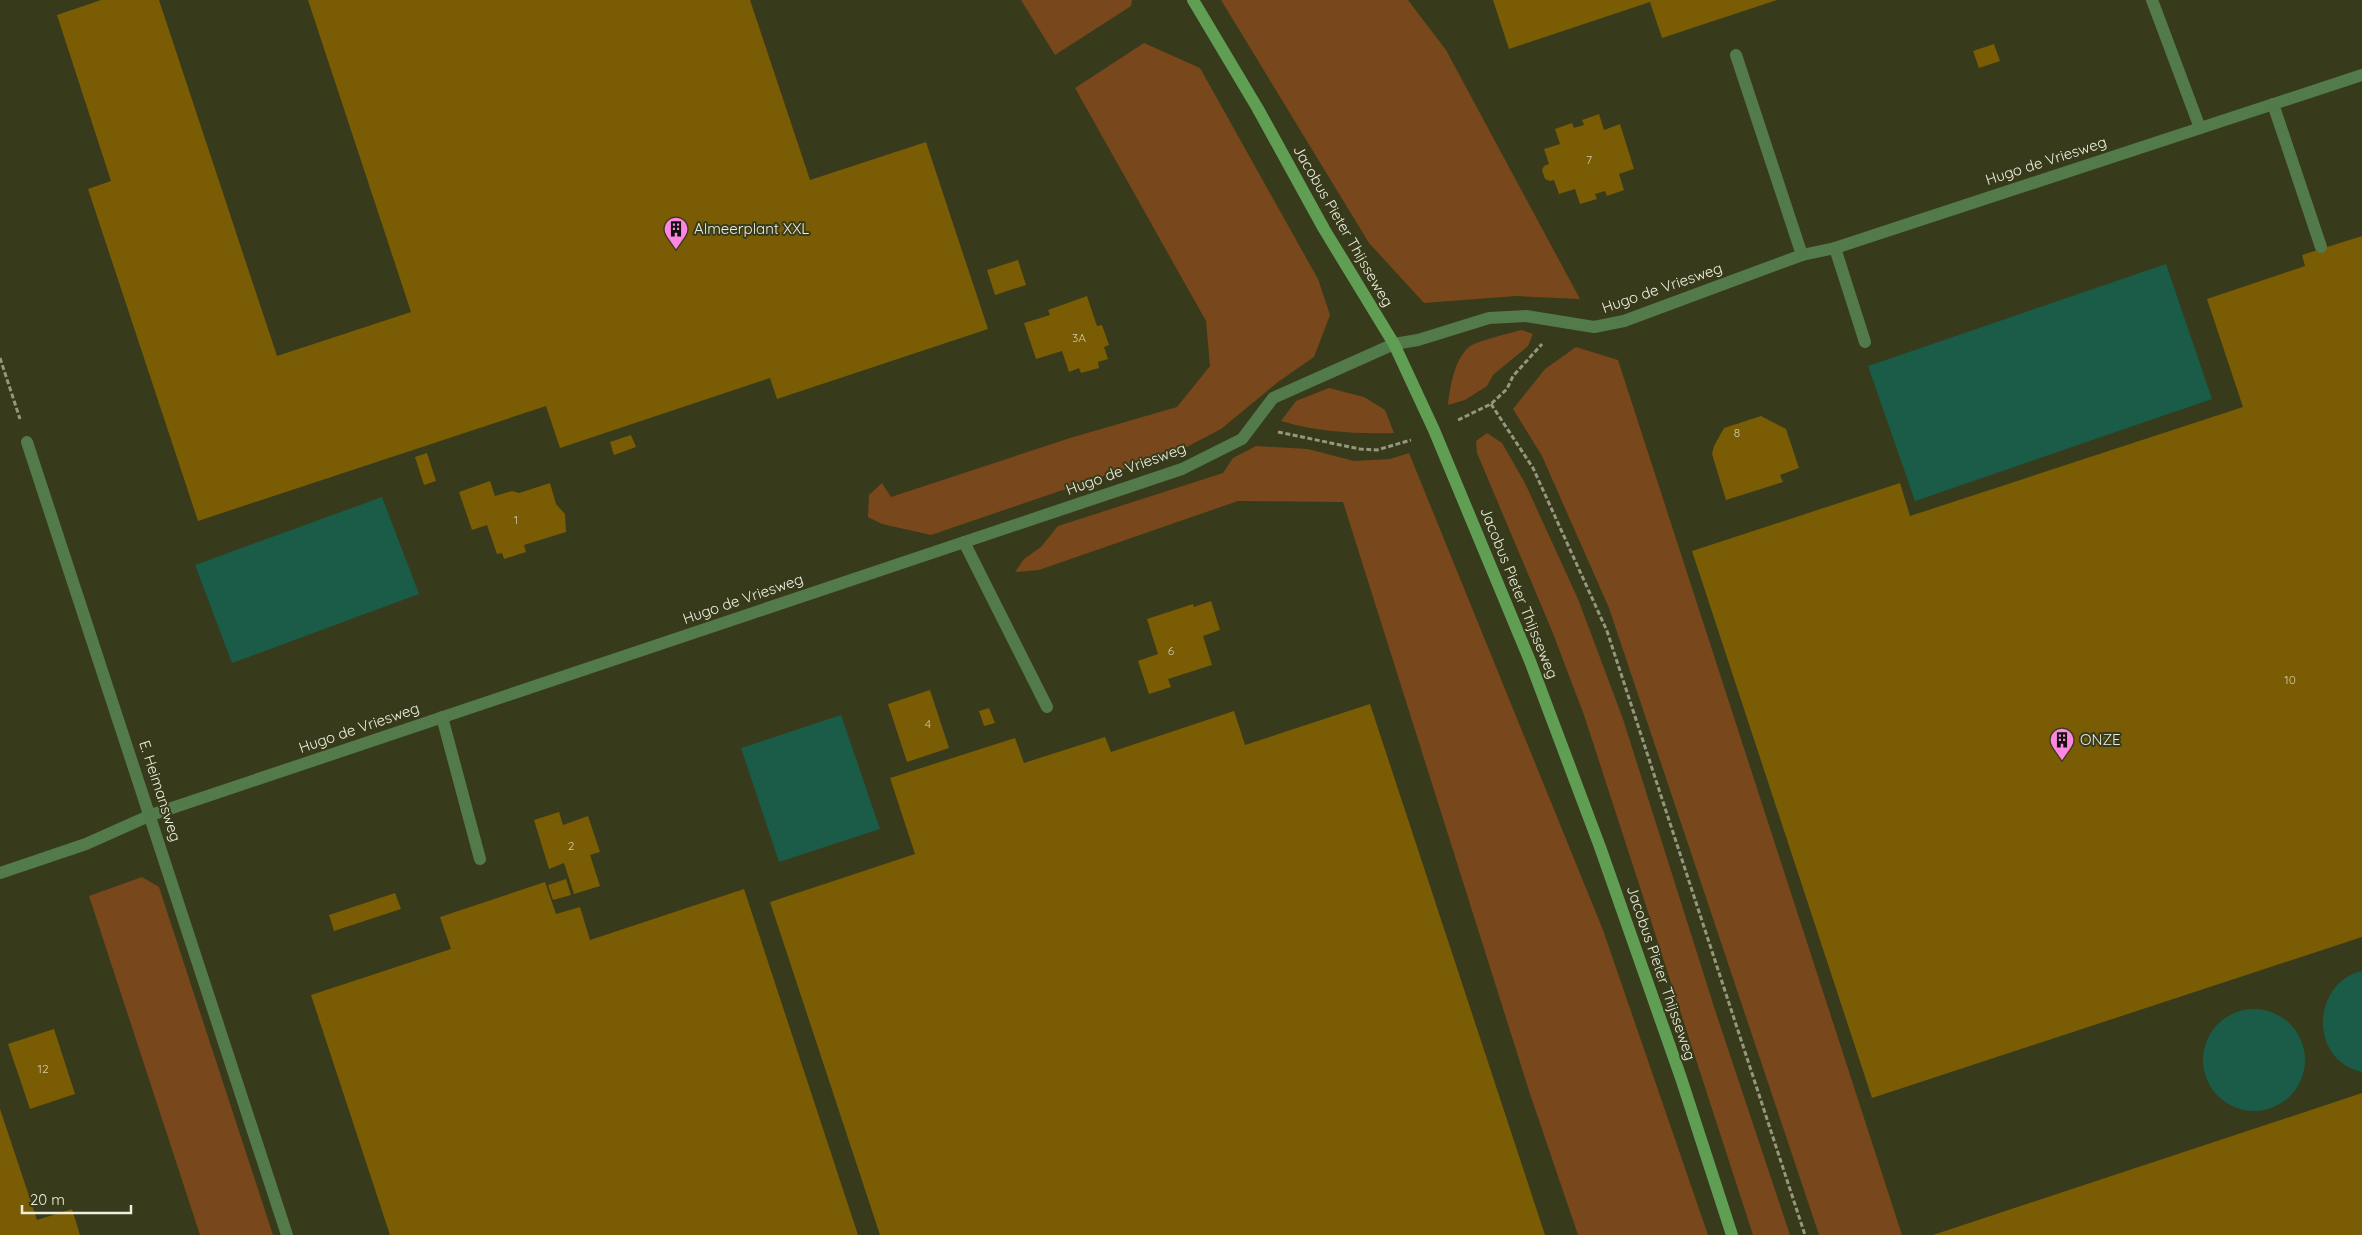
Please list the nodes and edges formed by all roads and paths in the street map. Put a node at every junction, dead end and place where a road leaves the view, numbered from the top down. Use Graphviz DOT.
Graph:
graph roads {
  1 [pos="1193,0"];
  2 [pos="2152,0"];
  3 [pos="1736,55"];
  4 [pos="2362,75"];
  5 [pos="2273,104"];
  6 [pos="2200,128"];
  7 [pos="1835,248"];
  8 [pos="2321,248"];
  9 [pos="1802,255"];
  10 [pos="1865,342"];
  11 [pos="1394,344"];
  12 [pos="0,358"];
  13 [pos="1491,404"];
  14 [pos="27,442"];
  15 [pos="964,542"];
  16 [pos="1047,707"];
  17 [pos="442,717"];
  18 [pos="151,815"];
  19 [pos="480,859"];
  20 [pos="0,873"];
  21 [pos="287,1235"];
  22 [pos="1732,1235"];
  23 [pos="1805,1235"];
  1 -- 11 [label="street, Jacobus Pieter Thijsseweg"];
  2 -- 6 [label="street"];
  3 -- 9 [label="street"];
  4 -- 5 [label="street, Hugo de Vriesweg"];
  5 -- 6 [label="street, Hugo de Vriesweg"];
  5 -- 8 [label="street"];
  6 -- 7 [label="street, Hugo de Vriesweg"];
  7 -- 9 [label="street, Hugo de Vriesweg"];
  7 -- 10 [label="street"];
  9 -- 11 [label="street, Hugo de Vriesweg"];
  11 -- 15 [label="street, Hugo de Vriesweg"];
  11 -- 22 [label="street, Jacobus Pieter Thijsseweg"];
  12 -- 14 [label="path"];
  13 -- 23 [label="path"];
  14 -- 18 [label="street, E. Heimansweg"];
  15 -- 16 [label="street"];
  15 -- 17 [label="street, Hugo de Vriesweg"];
  17 -- 18 [label="street, Hugo de Vriesweg"];
  17 -- 19 [label="street"];
  18 -- 20 [label="street, Hugo de Vriesweg"];
  18 -- 21 [label="street, E. Heimansweg"];
}
